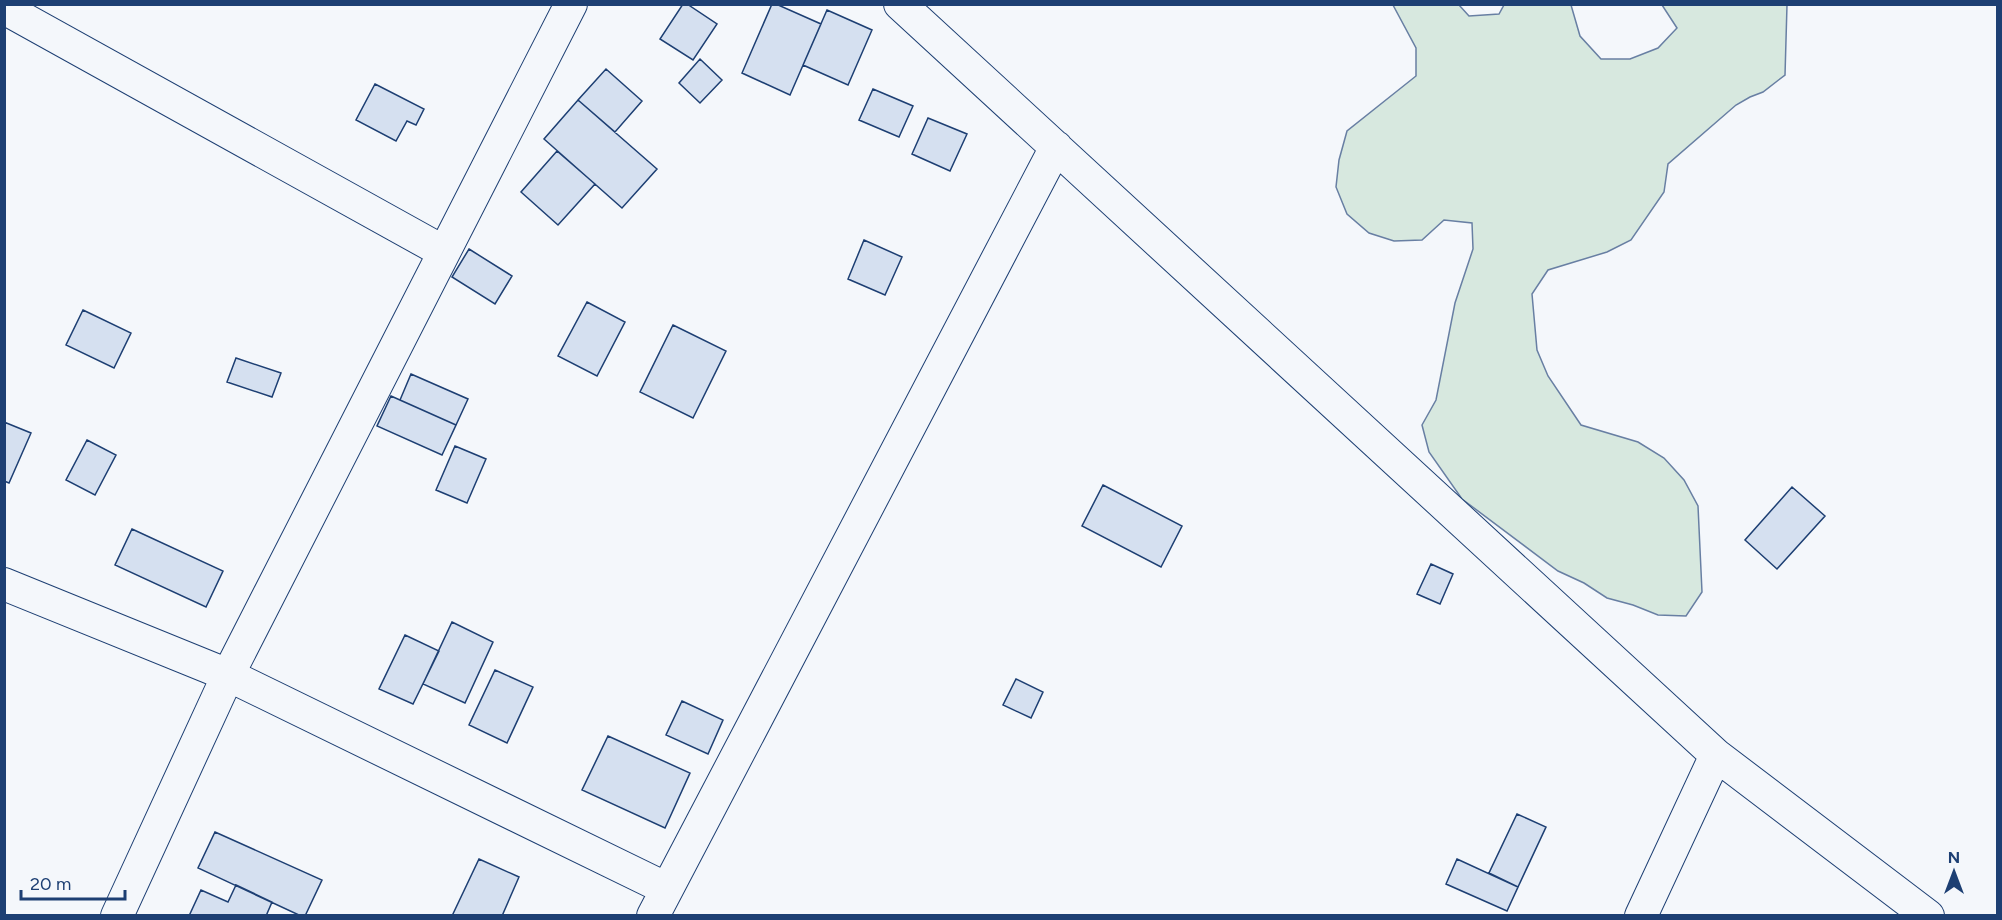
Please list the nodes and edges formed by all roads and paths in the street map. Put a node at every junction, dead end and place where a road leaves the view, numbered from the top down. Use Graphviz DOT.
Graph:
graph roads {
  1 [pos="571,4"];
  2 [pos="900,4"];
  3 [pos="4,8"];
  4 [pos="1056,147"];
  5 [pos="444,252"];
  6 [pos="4,584"];
  7 [pos="228,675"];
  8 [pos="1716,756"];
  9 [pos="660,902"];
  10 [pos="117,915"];
  11 [pos="1641,915"];
  12 [pos="1928,915"];
  1 -- 5 [label="street"];
  2 -- 4 [label="street"];
  3 -- 5 [label="street"];
  4 -- 8 [label="street"];
  4 -- 9 [label="street"];
  5 -- 7 [label="street"];
  6 -- 7 [label="street"];
  7 -- 9 [label="street"];
  7 -- 10 [label="street"];
  8 -- 11 [label="street"];
  8 -- 12 [label="street"];
}
